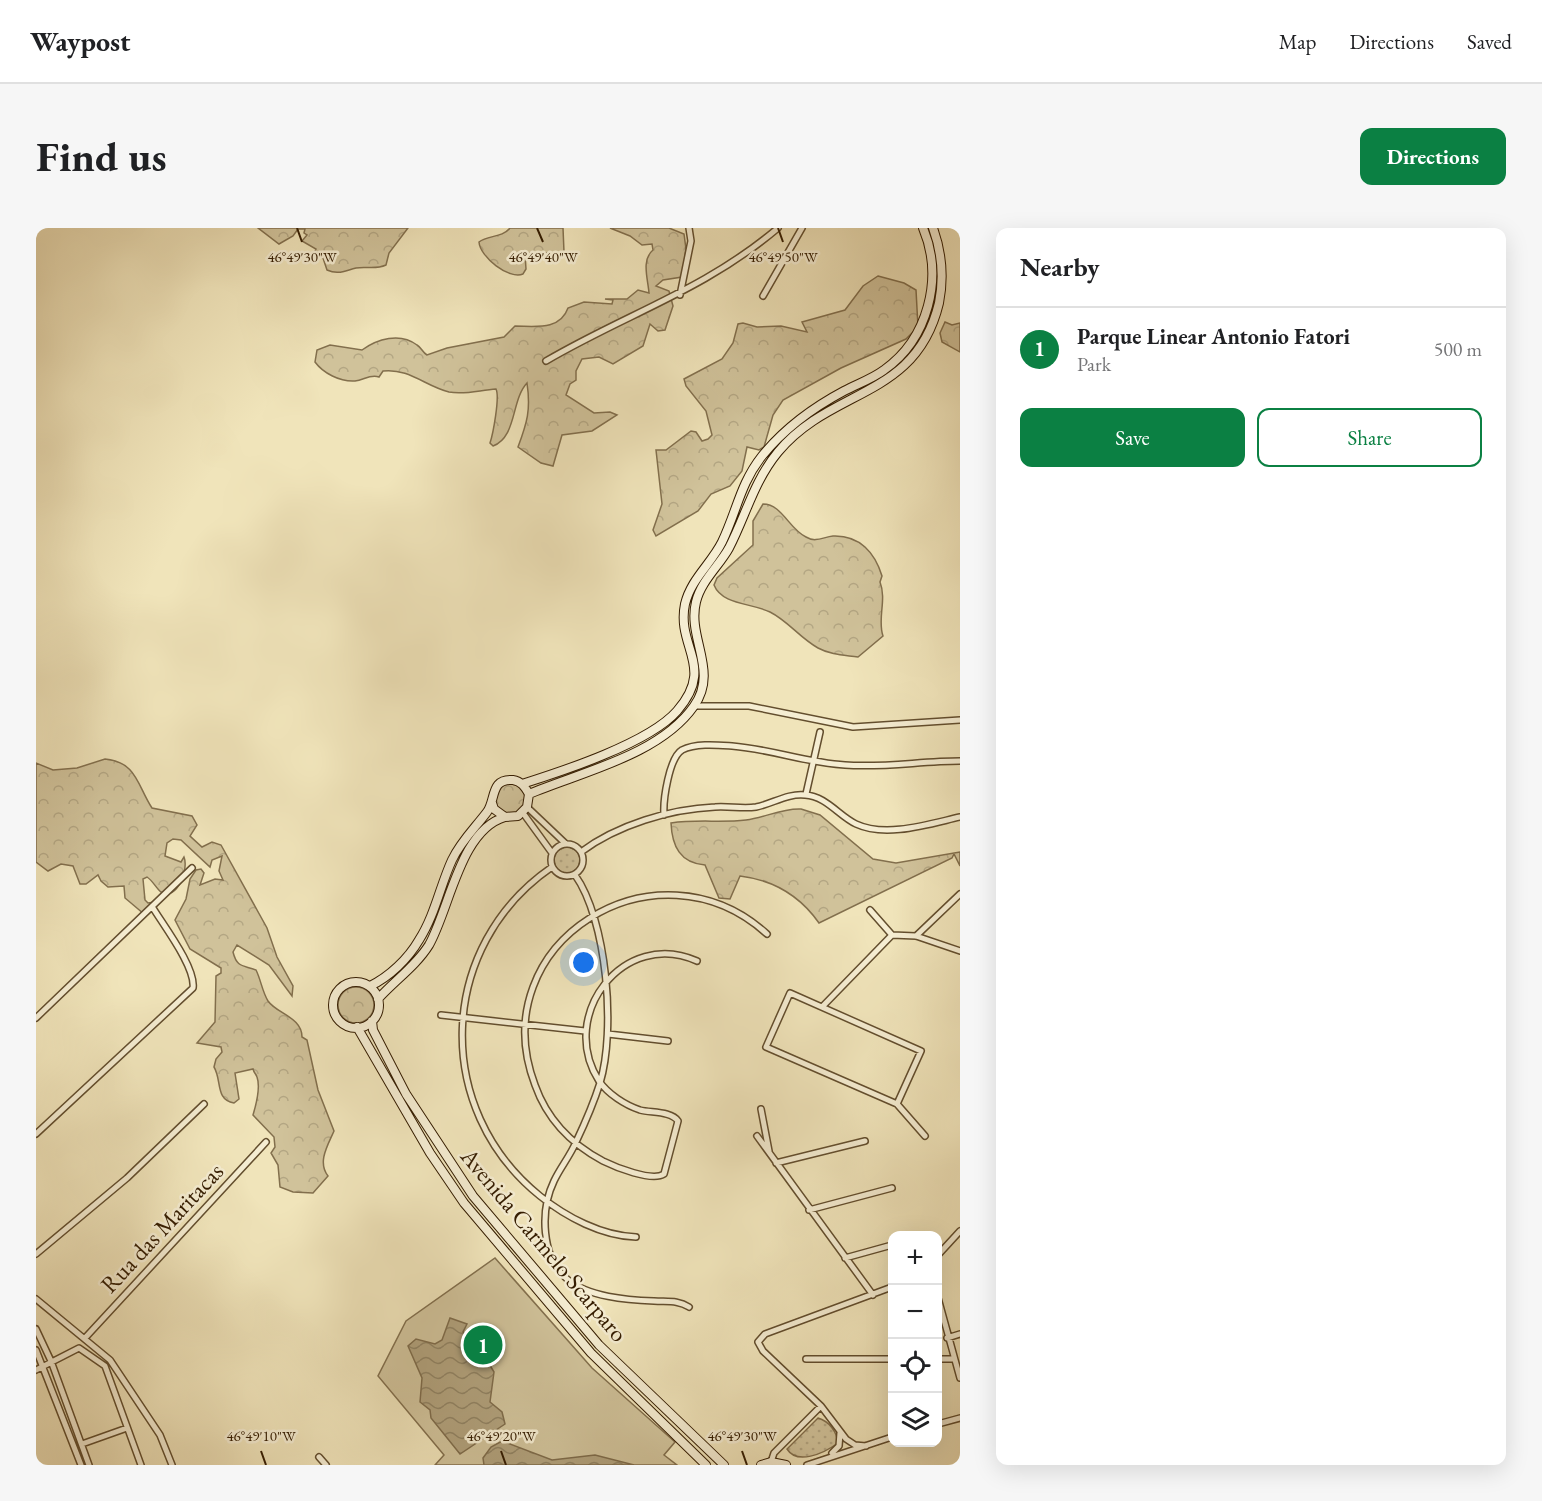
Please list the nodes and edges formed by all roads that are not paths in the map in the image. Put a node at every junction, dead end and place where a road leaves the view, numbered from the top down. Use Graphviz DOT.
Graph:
graph roads {
  1 [pos="689,228"];
  2 [pos="778,228"];
  3 [pos="802,228"];
  4 [pos="923,228"];
  5 [pos="933,228"];
  6 [pos="680,295"];
  7 [pos="763,296"];
  8 [pos="546,361"];
  9 [pos="695,706"];
  10 [pos="960,720"];
  11 [pos="820,732"];
  12 [pos="813,760"];
  13 [pos="960,761"];
  14 [pos="522,784"];
  15 [pos="529,794"];
  16 [pos="806,795"];
  17 [pos="492,803"];
  18 [pos="525,810"];
  19 [pos="664,815"];
  20 [pos="505,817"];
  21 [pos="960,817"];
  22 [pos="566,844"];
  23 [pos="581,852"];
  24 [pos="552,853"];
  25 [pos="552,867"];
  26 [pos="192,868"];
  27 [pos="575,874"];
  28 [pos="960,894"];
  29 [pos="153,908"];
  30 [pos="870,910"];
  31 [pos="593,916"];
  32 [pos="767,934"];
  33 [pos="892,935"];
  34 [pos="916,936"];
  35 [pos="960,951"];
  36 [pos="697,961"];
  37 [pos="606,981"];
  38 [pos="370,986"];
  39 [pos="378,999"];
  40 [pos="822,1008"];
  41 [pos="441,1015"];
  42 [pos="463,1017"];
  43 [pos="36,1018"];
  44 [pos="372,1021"];
  45 [pos="525,1025"];
  46 [pos="357,1027"];
  47 [pos="585,1032"];
  48 [pos="608,1034"];
  49 [pos="668,1041"];
  50 [pos="600,1083"];
  51 [pos="204,1104"];
  52 [pos="897,1104"];
  53 [pos="761,1109"];
  54 [pos="36,1134"];
  55 [pos="757,1136"];
  56 [pos="925,1136"];
  57 [pos="865,1141"];
  58 [pos="266,1142"];
  59 [pos="576,1143"];
  60 [pos="769,1153"];
  61 [pos="776,1163"];
  62 [pos="892,1188"];
  63 [pos="547,1202"];
  64 [pos="809,1210"];
  65 [pos="960,1231"];
  66 [pos="636,1237"];
  67 [pos="888,1246"];
  68 [pos="942,1251"];
  69 [pos="36,1254"];
  70 [pos="845,1258"];
  71 [pos="888,1289"];
  72 [pos="873,1295"];
  73 [pos="36,1299"];
  74 [pos="689,1306"];
  75 [pos="942,1316"];
  76 [pos="36,1329"];
  77 [pos="960,1334"];
  78 [pos="84,1338"];
  79 [pos="947,1338"];
  80 [pos="37,1351"];
  81 [pos="806,1359"];
  82 [pos="888,1359"];
  83 [pos="942,1359"];
  84 [pos="954,1359"];
  85 [pos="51,1361"];
  86 [pos="43,1365"];
  87 [pos="36,1370"];
  88 [pos="960,1378"];
  89 [pos="821,1406"];
  90 [pos="960,1418"];
  91 [pos="942,1423"];
  92 [pos="128,1428"];
  93 [pos="839,1429"];
  94 [pos="888,1438"];
  95 [pos="82,1444"];
  96 [pos="866,1446"];
  97 [pos="319,1457"];
  98 [pos="826,1457"];
  99 [pos="771,1462"];
  100 [pos="814,1463"];
  101 [pos="81,1465"];
  102 [pos="89,1465"];
  103 [pos="141,1465"];
  104 [pos="172,1465"];
  105 [pos="326,1465"];
  106 [pos="706,1465"];
  107 [pos="724,1465"];
  108 [pos="761,1465"];
  109 [pos="786,1465"];
  110 [pos="807,1465"];
  1 -- 6 [label="street"];
  2 -- 6 [label="street"];
  3 -- 7 [label="street"];
  4 -- 14 [label="main road"];
  5 -- 9 [label="main road"];
  6 -- 8 [label="street"];
  9 -- 10 [label="street"];
  9 -- 15 [label="main road"];
  11 -- 12 [label="street"];
  12 -- 13 [label="street"];
  12 -- 16 [label="street"];
  12 -- 19 [label="street"];
  14 -- 15 [label="main road"];
  14 -- 17 [label="main road"];
  15 -- 18 [label="main road"];
  16 -- 19 [label="street"];
  16 -- 21 [label="street"];
  17 -- 20 [label="main road"];
  17 -- 38 [label="main road"];
  18 -- 20 [label="main road"];
  18 -- 22 [label="street"];
  18 -- 24 [label="street"];
  19 -- 23 [label="street"];
  20 -- 39 [label="main road"];
  22 -- 23 [label="street"];
  22 -- 24 [label="street"];
  23 -- 27 [label="street"];
  24 -- 25 [label="street"];
  25 -- 27 [label="street"];
  25 -- 42 [label="street"];
  26 -- 29 [label="street"];
  27 -- 31 [label="street"];
  28 -- 34 [label="street"];
  29 -- 43 [label="street"];
  29 -- 54 [label="street"];
  30 -- 33 [label="street"];
  31 -- 32 [label="street"];
  31 -- 37 [label="street"];
  31 -- 45 [label="street"];
  33 -- 34 [label="street"];
  33 -- 40 [label="street"];
  34 -- 35 [label="street"];
  36 -- 37 [label="street"];
  37 -- 47 [label="street"];
  37 -- 48 [label="street"];
  38 -- 39 [label="main road"];
  38 -- 46 [label="main road"];
  39 -- 44 [label="main road"];
  40 -- 52 [label="street"];
  40 -- 52 [label="street"];
  41 -- 42 [label="street"];
  42 -- 45 [label="street"];
  42 -- 63 [label="street"];
  44 -- 46 [label="main road"];
  44 -- 107 [label="main road, Avenida Carmelo Scarparo"];
  45 -- 47 [label="street"];
  45 -- 59 [label="street"];
  46 -- 106 [label="main road, Avenida Carmelo Scarparo"];
  47 -- 50 [label="street"];
  48 -- 49 [label="street"];
  48 -- 50 [label="street"];
  50 -- 59 [label="street"];
  50 -- 59 [label="street"];
  51 -- 69 [label="street"];
  52 -- 56 [label="street"];
  53 -- 60 [label="street"];
  55 -- 60 [label="street"];
  57 -- 61 [label="street"];
  58 -- 78 [label="street, Rua das Maritacas"];
  59 -- 63 [label="street"];
  60 -- 61 [label="street"];
  61 -- 64 [label="street"];
  62 -- 64 [label="street"];
  63 -- 66 [label="street"];
  63 -- 74 [label="street"];
  64 -- 70 [label="street"];
  65 -- 68 [label="street"];
  67 -- 70 [label="street"];
  70 -- 72 [label="street"];
  71 -- 72 [label="street"];
  72 -- 89 [label="street"];
  73 -- 78 [label="street"];
  75 -- 79 [label="street"];
  76 -- 85 [label="street"];
  77 -- 79 [label="street"];
  78 -- 104 [label="street"];
  79 -- 84 [label="street"];
  80 -- 86 [label="street"];
  81 -- 82 [label="street"];
  83 -- 84 [label="street"];
  84 -- 88 [label="street"];
  85 -- 86 [label="street"];
  85 -- 92 [label="street"];
  85 -- 95 [label="street"];
  86 -- 87 [label="street"];
  86 -- 101 [label="street"];
  89 -- 93 [label="street"];
  89 -- 99 [label="street"];
  90 -- 91 [label="street"];
  92 -- 95 [label="street"];
  92 -- 103 [label="street"];
  93 -- 96 [label="street"];
  93 -- 98 [label="street"];
  94 -- 96 [label="street"];
  95 -- 102 [label="street"];
  96 -- 98 [label="street"];
  97 -- 105 [label="street"];
  98 -- 100 [label="street"];
  99 -- 108 [label="main road"];
  99 -- 109 [label="main road"];
  100 -- 110 [label="street"];
}
